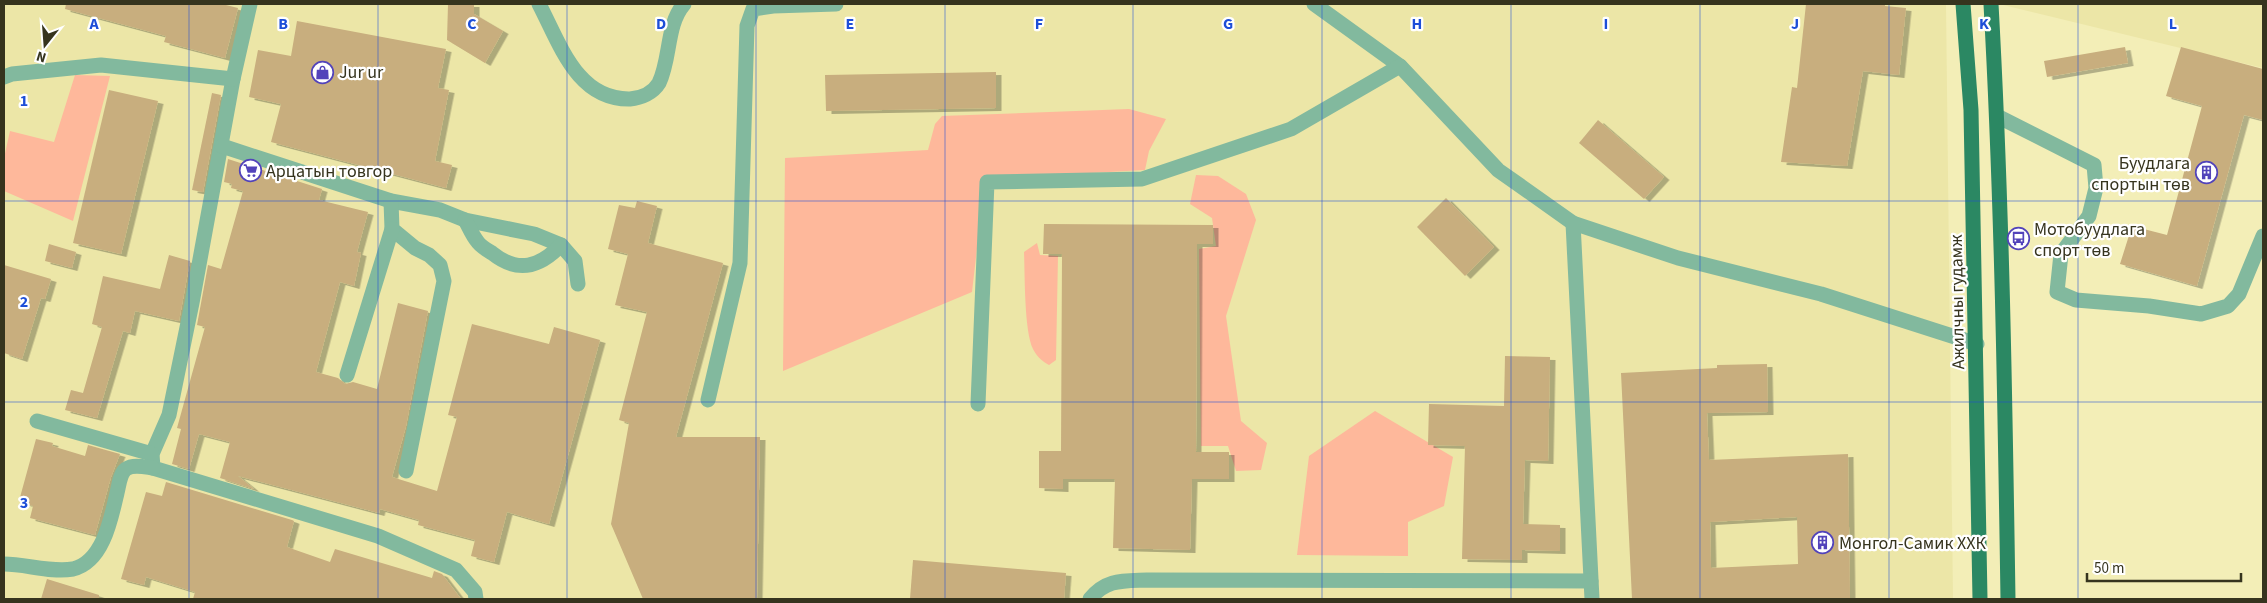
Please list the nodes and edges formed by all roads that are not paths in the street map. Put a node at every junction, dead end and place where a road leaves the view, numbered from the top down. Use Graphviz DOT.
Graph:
graph roads {
  1 [pos="250,4"];
  2 [pos="539,4"];
  3 [pos="684,4"];
  4 [pos="836,4"];
  5 [pos="1314,4"];
  6 [pos="1963,4"];
  7 [pos="1991,4"];
  8 [pos="1400,66"];
  9 [pos="4,77"];
  10 [pos="233,79"];
  11 [pos="1997,116"];
  12 [pos="222,146"];
  13 [pos="392,201"];
  14 [pos="465,220"];
  15 [pos="1573,223"];
  16 [pos="392,229"];
  17 [pos="2263,236"];
  18 [pos="561,245"];
  19 [pos="578,284"];
  20 [pos="1977,344"];
  21 [pos="346,374"];
  22 [pos="708,400"];
  23 [pos="978,404"];
  24 [pos="37,421"];
  25 [pos="153,461"];
  26 [pos="406,471"];
  27 [pos="4,564"];
  28 [pos="1591,581"];
  29 [pos="476,599"];
  30 [pos="1090,599"];
  31 [pos="1592,599"];
  32 [pos="1980,599"];
  33 [pos="2008,599"];
  1 -- 10 [label="street"];
  2 -- 3 [label="street"];
  4 -- 22 [label="street"];
  5 -- 8 [label="street"];
  6 -- 20 [label="main road, Ажилчны гудамж"];
  7 -- 11 [label="main road"];
  8 -- 15 [label="street"];
  8 -- 23 [label="street"];
  9 -- 10 [label="street"];
  10 -- 12 [label="street"];
  11 -- 17 [label="street"];
  11 -- 33 [label="main road"];
  12 -- 13 [label="street"];
  12 -- 25 [label="street"];
  13 -- 14 [label="street"];
  13 -- 16 [label="street"];
  14 -- 18 [label="street"];
  14 -- 18 [label="street"];
  15 -- 20 [label="street"];
  15 -- 28 [label="street"];
  16 -- 21 [label="street"];
  16 -- 26 [label="street"];
  18 -- 19 [label="street"];
  20 -- 32 [label="main road, Ажилчны гудамж"];
  24 -- 25 [label="street"];
  25 -- 27 [label="street"];
  25 -- 29 [label="street"];
  28 -- 30 [label="street"];
  28 -- 31 [label="street"];
}
